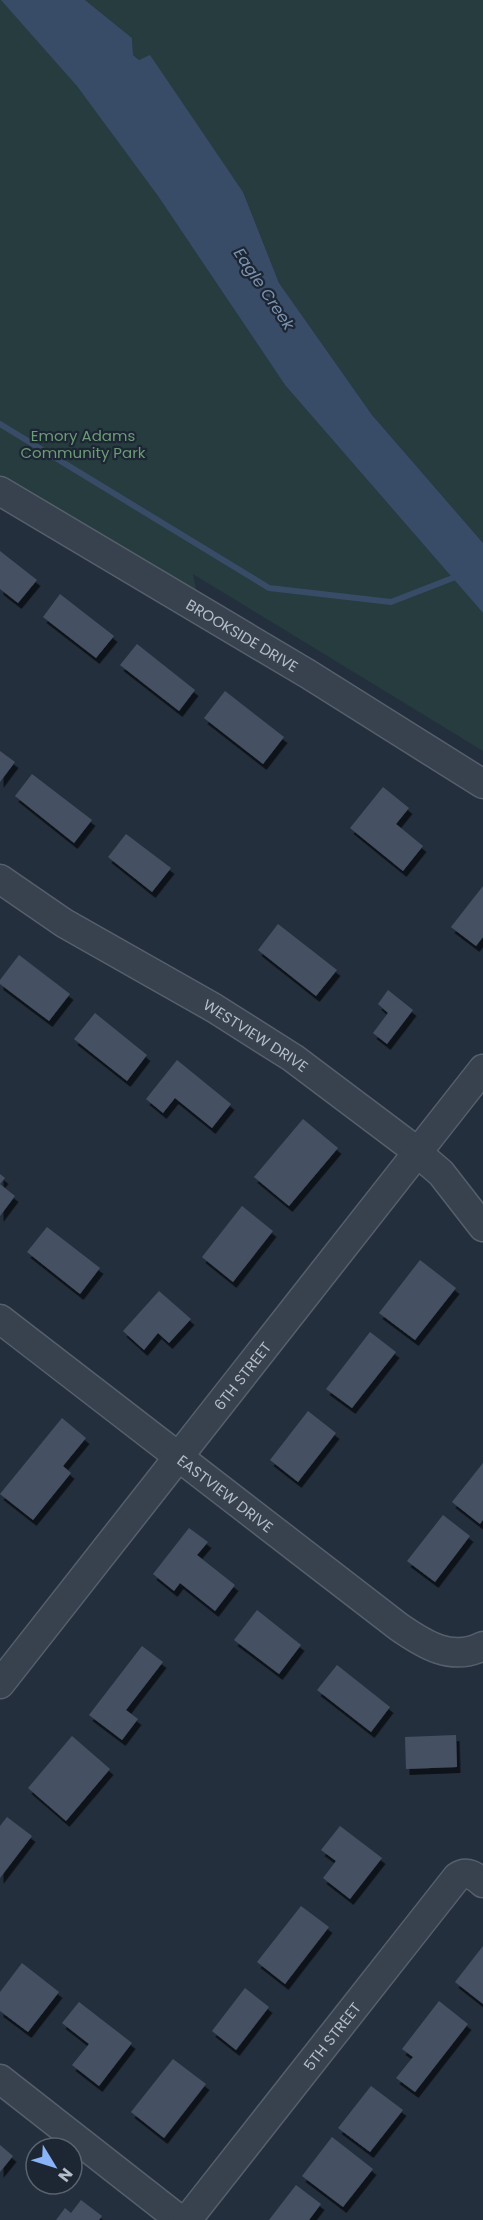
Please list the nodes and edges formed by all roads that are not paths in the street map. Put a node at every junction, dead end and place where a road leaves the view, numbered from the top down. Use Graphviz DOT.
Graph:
graph roads {
  1 [pos="0,491"];
  2 [pos="483,784"];
  3 [pos="0,879"];
  4 [pos="483,1069"];
  5 [pos="417,1153"];
  6 [pos="483,1227"];
  7 [pos="0,1319"];
  8 [pos="179,1457"];
  9 [pos="470,1649"];
  10 [pos="0,1684"];
  11 [pos="483,1883"];
  12 [pos="0,2079"];
  13 [pos="180,2220"];
  14 [pos="187,2220"];
  1 -- 2 [label="street, BROOKSIDE DRIVE"];
  3 -- 5 [label="street, WESTVIEW DRIVE"];
  4 -- 5 [label="street, 6TH STREET"];
  5 -- 6 [label="street, WESTVIEW DRIVE"];
  5 -- 8 [label="street, 6TH STREET"];
  7 -- 8 [label="street, EASTVIEW DRIVE"];
  8 -- 9 [label="street, EASTVIEW DRIVE"];
  8 -- 10 [label="street, 6TH STREET"];
  11 -- 14 [label="street, 5TH STREET"];
  12 -- 13 [label="street"];
}
